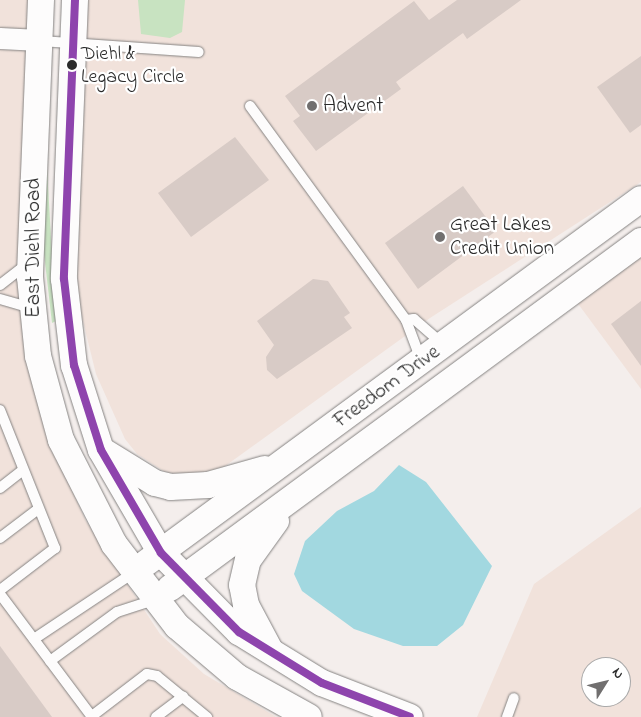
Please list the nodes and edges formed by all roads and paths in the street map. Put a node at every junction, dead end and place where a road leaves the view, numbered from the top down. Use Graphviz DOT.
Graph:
graph roads {
  1 [pos="41,0"];
  2 [pos="75,0"];
  3 [pos="0,38"];
  4 [pos="39,40"];
  5 [pos="73,45"];
  6 [pos="199,52"];
  7 [pos="250,106"];
  8 [pos="641,199"];
  9 [pos="641,241"];
  10 [pos="30,262"];
  11 [pos="0,285"];
  12 [pos="0,299"];
  13 [pos="32,308"];
  14 [pos="406,320"];
  15 [pos="445,345"];
  16 [pos="422,362"];
  17 [pos="0,410"];
  18 [pos="3,433"];
  19 [pos="101,450"];
  20 [pos="282,463"];
  21 [pos="22,471"];
  22 [pos="0,488"];
  23 [pos="304,490"];
  24 [pos="38,509"];
  25 [pos="0,538"];
  26 [pos="161,553"];
  27 [pos="133,573"];
  28 [pos="183,578"];
  29 [pos="0,590"];
  30 [pos="0,594"];
  31 [pos="153,600"];
  32 [pos="34,639"];
  33 [pos="271,653"];
  34 [pos="50,661"];
  35 [pos="183,697"];
  36 [pos="514,698"];
  37 [pos="92,716"];
  38 [pos="156,717"];
  39 [pos="207,717"];
  40 [pos="310,717"];
  41 [pos="410,717"];
  42 [pos="507,717"];
  1 -- 4 [label="street, East Diehl Road"];
  2 -- 5 [label="street, East Diehl Road"];
  3 -- 4 [label="street"];
  4 -- 5 [label="lane"];
  4 -- 10 [label="street, East Diehl Road"];
  5 -- 6 [label="lane"];
  5 -- 19 [label="street, East Diehl Road"];
  7 -- 14 [label="lane"];
  8 -- 15 [label="street, Freedom Drive"];
  9 -- 23 [label="street, Freedom Drive"];
  10 -- 11 [label="lane"];
  10 -- 13 [label="street, East Diehl Road"];
  12 -- 13 [label="lane"];
  13 -- 27 [label="street, East Diehl Road"];
  14 -- 15 [label="lane"];
  14 -- 16 [label="lane"];
  15 -- 16 [label="street, Freedom Drive"];
  16 -- 20 [label="street, Freedom Drive"];
  17 -- 18 [label="lane"];
  18 -- 21 [label="lane"];
  19 -- 20 [label="street"];
  19 -- 26 [label="street, East Diehl Road"];
  20 -- 26 [label="street, Freedom Drive"];
  21 -- 22 [label="lane"];
  21 -- 24 [label="lane"];
  23 -- 28 [label="street, Freedom Drive"];
  23 -- 33 [label="street"];
  24 -- 25 [label="lane"];
  24 -- 29 [label="lane"];
  26 -- 27 [label="street, Freedom Drive"];
  26 -- 28 [label="street, East Diehl Road"];
  27 -- 31 [label="street, East Diehl Road"];
  27 -- 32 [label="lane"];
  28 -- 31 [label="street, Freedom Drive"];
  28 -- 33 [label="street, East Diehl Road"];
  30 -- 32 [label="lane"];
  31 -- 34 [label="lane"];
  31 -- 40 [label="street, East Diehl Road"];
  32 -- 34 [label="lane"];
  33 -- 41 [label="street, East Diehl Road"];
  34 -- 37 [label="lane"];
  35 -- 37 [label="lane"];
  35 -- 38 [label="lane"];
  35 -- 39 [label="lane"];
  36 -- 42 [label="lane"];
}
